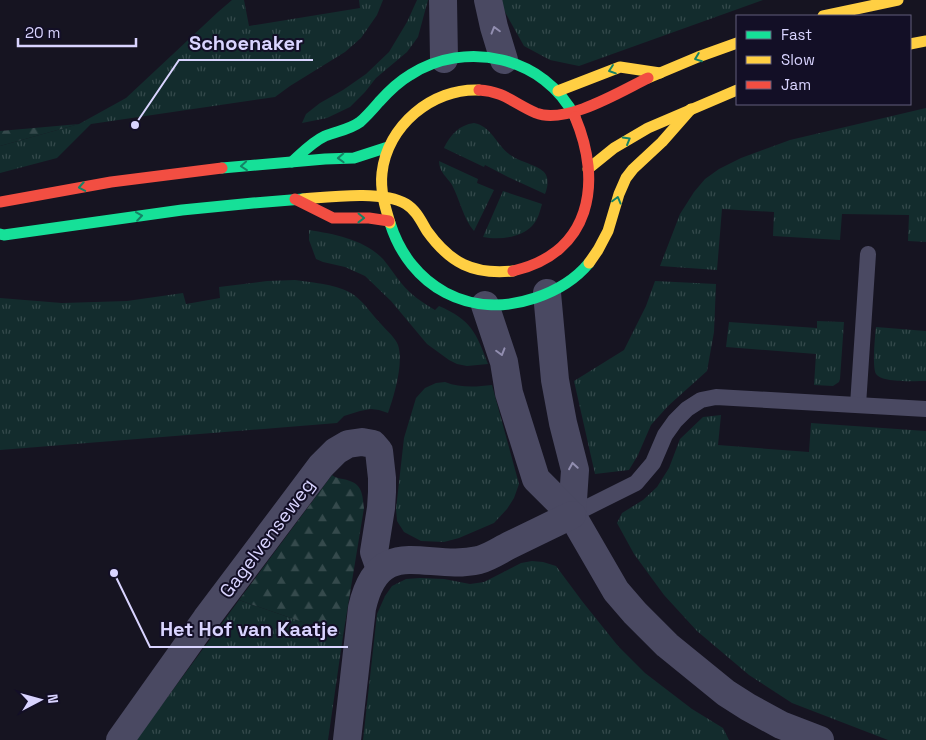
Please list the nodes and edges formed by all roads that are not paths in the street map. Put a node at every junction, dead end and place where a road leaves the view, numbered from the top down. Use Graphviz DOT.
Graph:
graph roads {
  1 [pos="443,0"];
  2 [pos="488,0"];
  3 [pos="898,0"];
  4 [pos="828,15"];
  5 [pos="926,41"];
  6 [pos="736,43"];
  7 [pos="911,44"];
  8 [pos="504,60"];
  9 [pos="444,64"];
  10 [pos="660,73"];
  11 [pos="736,90"];
  12 [pos="558,91"];
  13 [pos="691,108"];
  14 [pos="573,112"];
  15 [pos="388,147"];
  16 [pos="292,162"];
  17 [pos="588,169"];
  18 [pos="384,198"];
  19 [pos="295,199"];
  20 [pos="0,202"];
  21 [pos="389,221"];
  22 [pos="0,234"];
  23 [pos="868,254"];
  24 [pos="546,277"];
  25 [pos="485,305"];
  26 [pos="858,405"];
  27 [pos="926,409"];
  28 [pos="572,515"];
  29 [pos="380,569"];
  30 [pos="120,740"];
  31 [pos="347,740"];
  32 [pos="820,740"];
  1 -- 9 [label="street"];
  8 -- 2 [label="street, one-way"];
  3 -- 4 [label="main road"];
  5 -- 7 [label="main road"];
  6 -- 10 [label="main road, one-way"];
  8 -- 9 [label="main road"];
  8 -- 12 [label="main road"];
  9 -- 16 [label="main road"];
  10 -- 12 [label="main road, one-way"];
  10 -- 14 [label="main road"];
  11 -- 13 [label="main road"];
  12 -- 14 [label="main road"];
  17 -- 13 [label="main road, one-way"];
  24 -- 13 [label="main road, one-way"];
  14 -- 15 [label="main road"];
  14 -- 17 [label="main road"];
  15 -- 16 [label="main road, one-way"];
  15 -- 18 [label="main road"];
  16 -- 20 [label="main road, one-way"];
  17 -- 24 [label="main road"];
  18 -- 19 [label="main road"];
  18 -- 21 [label="main road"];
  18 -- 24 [label="main road"];
  19 -- 21 [label="main road, one-way"];
  22 -- 19 [label="main road, one-way"];
  21 -- 25 [label="main road"];
  23 -- 26 [label="lane"];
  24 -- 25 [label="main road"];
  28 -- 24 [label="street, one-way"];
  25 -- 28 [label="street, one-way"];
  26 -- 27 [label="lane"];
  26 -- 28 [label="lane"];
  28 -- 29 [label="street"];
  28 -- 32 [label="street"];
  29 -- 30 [label="street, Gagelvenseweg"];
  29 -- 31 [label="street"];
}
